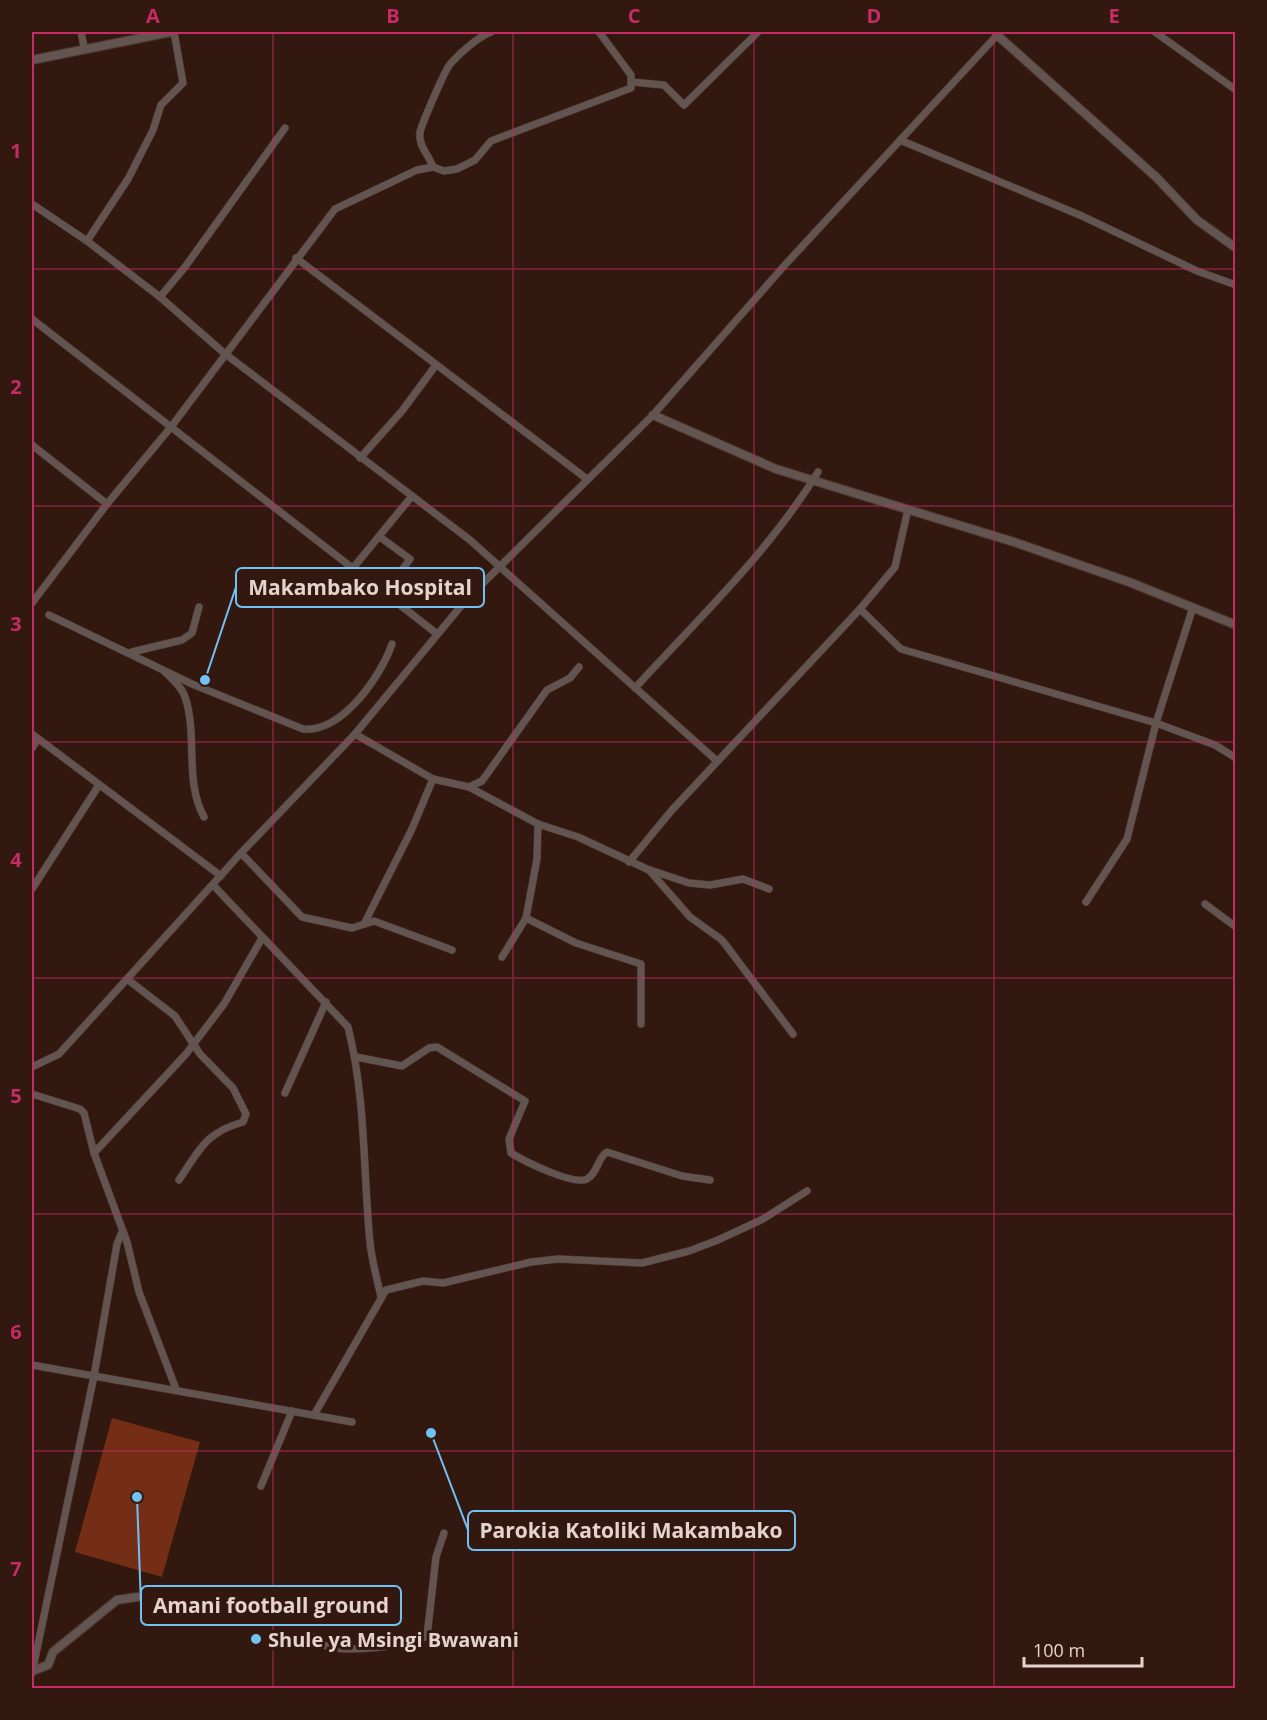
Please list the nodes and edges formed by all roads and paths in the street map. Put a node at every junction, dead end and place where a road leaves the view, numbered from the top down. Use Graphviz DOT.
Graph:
graph roads {
  1 [pos="81,32"];
  2 [pos="173,32"];
  3 [pos="492,32"];
  4 [pos="599,32"];
  5 [pos="758,32"];
  6 [pos="1155,32"];
  7 [pos="999,33"];
  8 [pos="84,47"];
  9 [pos="32,60"];
  10 [pos="632,82"];
  11 [pos="1236,90"];
  12 [pos="285,128"];
  13 [pos="900,140"];
  14 [pos="433,167"];
  15 [pos="32,204"];
  16 [pos="49,221"];
  17 [pos="87,242"];
  18 [pos="1236,248"];
  19 [pos="296,258"];
  20 [pos="1236,285"];
  21 [pos="160,297"];
  22 [pos="32,320"];
  23 [pos="215,342"];
  24 [pos="224,353"];
  25 [pos="436,364"];
  26 [pos="653,416"];
  27 [pos="171,426"];
  28 [pos="34,450"];
  29 [pos="360,458"];
  30 [pos="815,476"];
  31 [pos="587,479"];
  32 [pos="412,496"];
  33 [pos="107,504"];
  34 [pos="908,509"];
  35 [pos="380,537"];
  36 [pos="500,566"];
  37 [pos="353,568"];
  38 [pos="385,593"];
  39 [pos="32,603"];
  40 [pos="199,607"];
  41 [pos="1193,607"];
  42 [pos="860,609"];
  43 [pos="49,615"];
  44 [pos="1236,625"];
  45 [pos="436,633"];
  46 [pos="392,644"];
  47 [pos="129,653"];
  48 [pos="161,667"];
  49 [pos="579,667"];
  50 [pos="635,688"];
  51 [pos="1156,723"];
  52 [pos="355,735"];
  53 [pos="35,736"];
  54 [pos="32,748"];
  55 [pos="1236,758"];
  56 [pos="717,761"];
  57 [pos="433,779"];
  58 [pos="99,785"];
  59 [pos="469,787"];
  60 [pos="204,817"];
  61 [pos="538,824"];
  62 [pos="242,853"];
  63 [pos="628,862"];
  64 [pos="649,870"];
  65 [pos="221,876"];
  66 [pos="213,885"];
  67 [pos="32,889"];
  68 [pos="769,889"];
  69 [pos="1086,902"];
  70 [pos="1205,904"];
  71 [pos="526,918"];
  72 [pos="365,922"];
  73 [pos="1236,927"];
  74 [pos="262,938"];
  75 [pos="452,950"];
  76 [pos="502,957"];
  77 [pos="128,979"];
  78 [pos="326,1002"];
  79 [pos="641,1024"];
  80 [pos="793,1034"];
  81 [pos="192,1043"];
  82 [pos="356,1057"];
  83 [pos="32,1067"];
  84 [pos="285,1093"];
  85 [pos="32,1094"];
  86 [pos="94,1153"];
  87 [pos="179,1180"];
  88 [pos="710,1180"];
  89 [pos="807,1191"];
  90 [pos="122,1232"];
  91 [pos="381,1297"];
  92 [pos="32,1365"];
  93 [pos="94,1376"];
  94 [pos="176,1389"];
  95 [pos="292,1411"];
  96 [pos="314,1415"];
  97 [pos="352,1422"];
  98 [pos="261,1486"];
  99 [pos="444,1533"];
  100 [pos="137,1597"];
  101 [pos="312,1637"];
  102 [pos="32,1672"];
  1 -- 8 [label="street"];
  2 -- 8 [label="street"];
  2 -- 17 [label="street"];
  3 -- 14 [label="street"];
  4 -- 10 [label="street"];
  5 -- 10 [label="street"];
  6 -- 11 [label="street"];
  7 -- 13 [label="street"];
  7 -- 18 [label="street"];
  8 -- 9 [label="street"];
  10 -- 14 [label="street"];
  12 -- 21 [label="street"];
  13 -- 20 [label="street"];
  13 -- 26 [label="street"];
  14 -- 19 [label="street"];
  15 -- 17 [label="street"];
  16 -- 17 [label="street"];
  17 -- 21 [label="street"];
  19 -- 24 [label="street"];
  19 -- 25 [label="street"];
  21 -- 23 [label="street"];
  21 -- 24 [label="street"];
  22 -- 27 [label="street"];
  24 -- 27 [label="street"];
  24 -- 29 [label="street"];
  25 -- 29 [label="street"];
  25 -- 31 [label="street"];
  26 -- 30 [label="street"];
  26 -- 31 [label="street"];
  27 -- 33 [label="street"];
  27 -- 37 [label="street"];
  28 -- 33 [label="street"];
  29 -- 32 [label="street"];
  30 -- 34 [label="street"];
  30 -- 50 [label="street"];
  31 -- 36 [label="street"];
  32 -- 35 [label="street"];
  32 -- 36 [label="street"];
  33 -- 39 [label="street"];
  34 -- 41 [label="street"];
  34 -- 42 [label="street"];
  35 -- 37 [label="street"];
  35 -- 38 [label="street"];
  36 -- 45 [label="street"];
  36 -- 50 [label="street"];
  37 -- 38 [label="street"];
  38 -- 45 [label="street"];
  40 -- 47 [label="street"];
  41 -- 44 [label="street"];
  41 -- 51 [label="street"];
  42 -- 51 [label="street"];
  42 -- 56 [label="street"];
  43 -- 47 [label="street"];
  45 -- 52 [label="street"];
  46 -- 48 [label="street"];
  47 -- 48 [label="street"];
  48 -- 60 [label="street"];
  49 -- 59 [label="street"];
  50 -- 56 [label="street"];
  51 -- 55 [label="street"];
  51 -- 69 [label="street"];
  52 -- 57 [label="street"];
  52 -- 62 [label="street"];
  53 -- 54 [label="street"];
  53 -- 58 [label="street"];
  56 -- 63 [label="street"];
  57 -- 59 [label="street"];
  57 -- 72 [label="street"];
  58 -- 65 [label="street"];
  58 -- 67 [label="street"];
  59 -- 61 [label="street"];
  61 -- 63 [label="street"];
  61 -- 71 [label="street"];
  62 -- 65 [label="street"];
  62 -- 72 [label="street"];
  63 -- 64 [label="street"];
  64 -- 68 [label="street"];
  64 -- 80 [label="street"];
  65 -- 66 [label="street"];
  66 -- 74 [label="street"];
  66 -- 77 [label="street"];
  70 -- 73 [label="street"];
  71 -- 76 [label="street"];
  71 -- 79 [label="street"];
  72 -- 75 [label="street"];
  74 -- 78 [label="street"];
  74 -- 81 [label="street"];
  77 -- 81 [label="street"];
  77 -- 83 [label="street"];
  78 -- 82 [label="street"];
  78 -- 84 [label="street"];
  81 -- 86 [label="street"];
  81 -- 87 [label="street"];
  82 -- 88 [label="street"];
  82 -- 91 [label="street"];
  85 -- 86 [label="street"];
  86 -- 90 [label="street"];
  89 -- 91 [label="street"];
  90 -- 93 [label="street"];
  90 -- 94 [label="street"];
  91 -- 96 [label="street"];
  92 -- 93 [label="street"];
  93 -- 94 [label="street"];
  93 -- 102 [label="street"];
  94 -- 95 [label="street"];
  95 -- 96 [label="street"];
  95 -- 98 [label="street"];
  96 -- 97 [label="street"];
  99 -- 101 [label="street"];
  100 -- 102 [label="street"];
}
